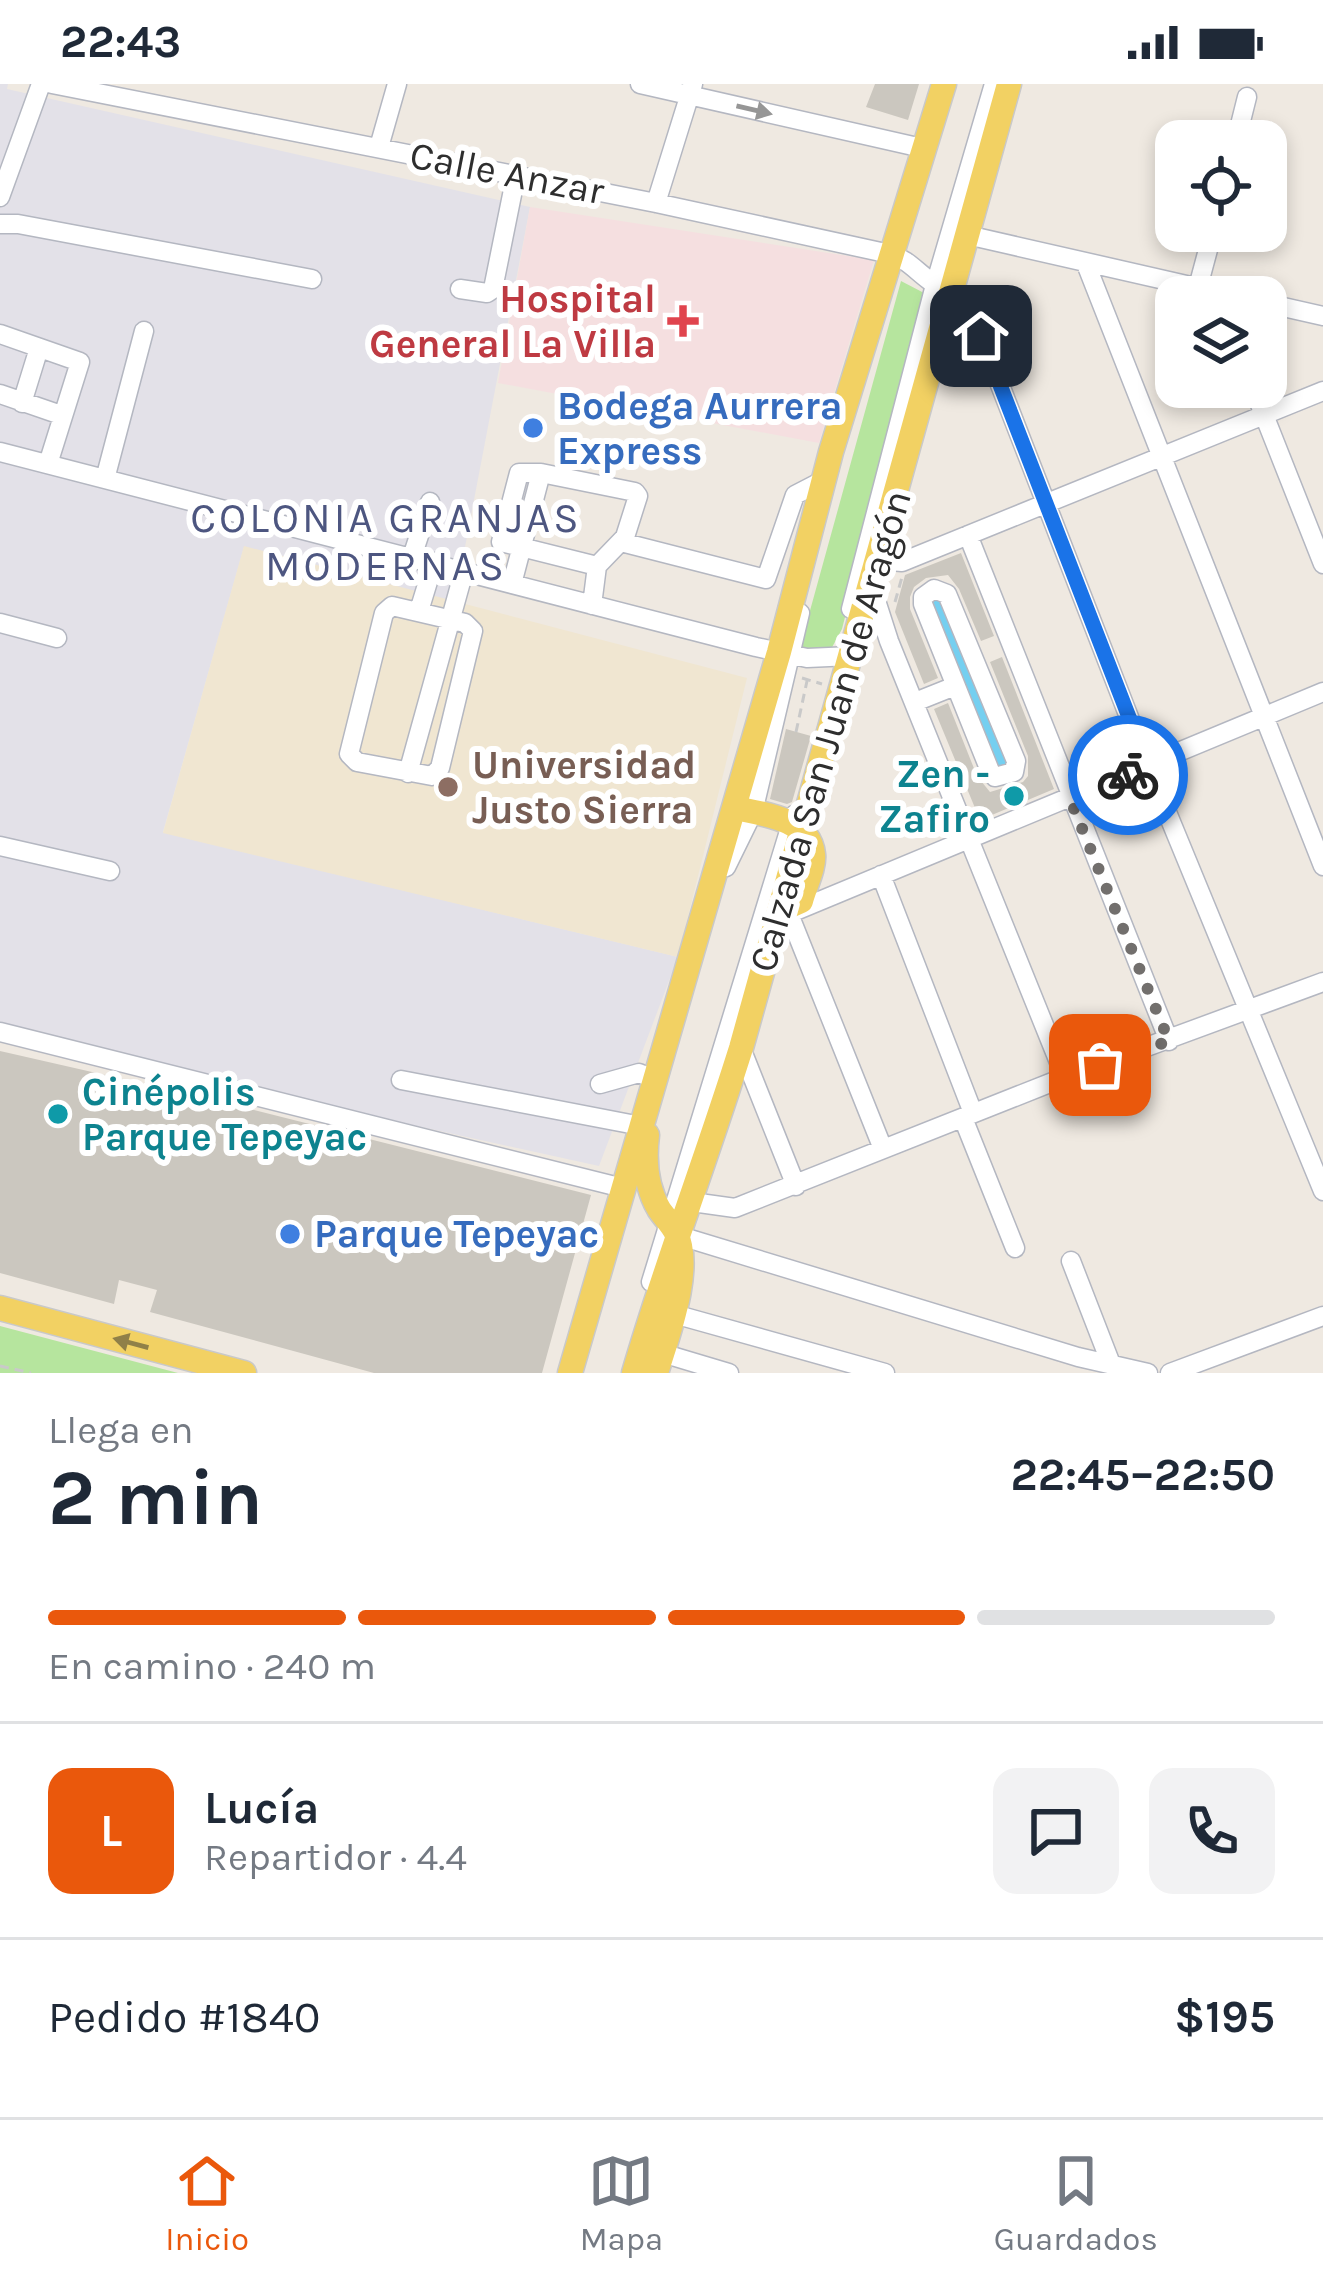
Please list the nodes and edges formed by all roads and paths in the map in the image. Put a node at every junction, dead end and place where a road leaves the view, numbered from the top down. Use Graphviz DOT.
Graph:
graph roads {
  1 [pos="40,84"];
  2 [pos="52,84"];
  3 [pos="397,84"];
  4 [pos="640,84"];
  5 [pos="949,84"];
  6 [pos="994,84"];
  7 [pos="1009,84"];
  8 [pos="691,89"];
  9 [pos="1247,98"];
  10 [pos="1241,120"];
  11 [pos="379,147"];
  12 [pos="922,148"];
  13 [pos="516,175"];
  14 [pos="0,196"];
  15 [pos="656,202"];
  16 [pos="0,224"];
  17 [pos="967,235"];
  18 [pos="894,255"];
  19 [pos="1086,264"];
  20 [pos="312,279"];
  21 [pos="1155,279"];
  22 [pos="943,287"];
  23 [pos="460,289"];
  24 [pos="1287,308"];
  25 [pos="1323,316"];
  26 [pos="145,331"];
  27 [pos="0,334"];
  28 [pos="39,348"];
  29 [pos="1323,391"];
  30 [pos="1,398"];
  31 [pos="22,403"];
  32 [pos="1260,408"];
  33 [pos="61,415"];
  34 [pos="1263,415"];
  35 [pos="0,452"];
  36 [pos="1160,456"];
  37 [pos="48,464"];
  38 [pos="105,478"];
  39 [pos="824,480"];
  40 [pos="430,502"];
  41 [pos="1047,502"];
  42 [pos="968,535"];
  43 [pos="621,542"];
  44 [pos="525,546"];
  45 [pos="412,557"];
  46 [pos="434,562"];
  47 [pos="1323,564"];
  48 [pos="597,566"];
  49 [pos="464,571"];
  50 [pos="875,572"];
  51 [pos="512,584"];
  52 [pos="592,605"];
  53 [pos="419,611"];
  54 [pos="449,619"];
  55 [pos="0,623"];
  56 [pos="57,638"];
  57 [pos="786,654"];
  58 [pos="845,657"];
  59 [pos="808,680"];
  60 [pos="955,686"];
  61 [pos="1323,692"];
  62 [pos="915,702"];
  63 [pos="1264,718"];
  64 [pos="796,732"];
  65 [pos="1148,766"];
  66 [pos="408,773"];
  67 [pos="1070,799"];
  68 [pos="744,810"];
  69 [pos="797,827"];
  70 [pos="969,842"];
  71 [pos="0,846"];
  72 [pos="1323,866"];
  73 [pos="110,871"];
  74 [pos="881,875"];
  75 [pos="785,912"];
  76 [pos="1323,982"];
  77 [pos="1250,1009"];
  78 [pos="0,1032"];
  79 [pos="1169,1041"];
  80 [pos="741,1048"];
  81 [pos="662,1052"];
  82 [pos="1065,1077"];
  83 [pos="654,1079"];
  84 [pos="401,1080"];
  85 [pos="600,1084"];
  86 [pos="968,1116"];
  87 [pos="643,1137"];
  88 [pos="883,1149"];
  89 [pos="1316,1152"];
  90 [pos="796,1186"];
  91 [pos="623,1188"];
  92 [pos="1323,1191"];
  93 [pos="692,1202"];
  94 [pos="673,1228"];
  95 [pos="1016,1248"];
  96 [pos="1071,1261"];
  97 [pos="0,1308"];
  98 [pos="674,1314"];
  99 [pos="1323,1316"];
  100 [pos="659,1363"];
  101 [pos="1111,1364"];
  102 [pos="1076,1365"];
  103 [pos="0,1366"];
  104 [pos="31,1373"];
  105 [pos="244,1373"];
  106 [pos="575,1373"];
  107 [pos="625,1373"];
  108 [pos="634,1373"];
  109 [pos="729,1373"];
  110 [pos="885,1373"];
  111 [pos="1148,1373"];
  112 [pos="1170,1373"];
  1 -- 14 [label="street"];
  2 -- 11 [label="street, Calle Anzar"];
  3 -- 11 [label="street"];
  4 -- 8 [label="street"];
  5 -- 12 [label="main road, Calzada San Juan de Aragón"];
  5 -- 18 [label="street"];
  6 -- 22 [label="street"];
  7 -- 17 [label="main road, Calzada San Juan de Aragón"];
  8 -- 12 [label="street, one-way"];
  8 -- 15 [label="street"];
  9 -- 10 [label="street"];
  11 -- 13 [label="street, Calle Anzar"];
  12 -- 18 [label="main road, Calzada San Juan de Aragón"];
  13 -- 15 [label="street, Calle Anzar"];
  13 -- 23 [label="street"];
  15 -- 18 [label="street, Calle Anzar"];
  16 -- 20 [label="street"];
  17 -- 19 [label="street"];
  17 -- 22 [label="main road, Calzada San Juan de Aragón"];
  18 -- 22 [label="street, Calle Anzar"];
  18 -- 39 [label="main road, Calzada San Juan de Aragón"];
  18 -- 57 [label="street"];
  19 -- 21 [label="street"];
  19 -- 36 [label="street"];
  22 -- 41 [label="street"];
  22 -- 50 [label="main road, Calzada San Juan de Aragón"];
  22 -- 58 [label="street"];
  24 -- 25 [label="street"];
  26 -- 38 [label="street"];
  27 -- 28 [label="street"];
  28 -- 31 [label="street"];
  28 -- 33 [label="street"];
  29 -- 34 [label="street"];
  30 -- 31 [label="street"];
  31 -- 33 [label="street"];
  32 -- 34 [label="street"];
  33 -- 37 [label="street"];
  34 -- 36 [label="street"];
  34 -- 47 [label="street"];
  35 -- 37 [label="street"];
  36 -- 41 [label="street"];
  36 -- 63 [label="street"];
  37 -- 38 [label="street"];
  38 -- 45 [label="street"];
  39 -- 43 [label="street"];
  39 -- 57 [label="main road, Calzada San Juan de Aragón"];
  40 -- 45 [label="street"];
  41 -- 42 [label="street"];
  41 -- 65 [label="street"];
  42 -- 50 [label="street"];
  42 -- 67 [label="street"];
  43 -- 44 [label="street"];
  43 -- 48 [label="street"];
  44 -- 48 [label="street"];
  44 -- 51 [label="street"];
  45 -- 46 [label="street"];
  46 -- 49 [label="street"];
  46 -- 53 [label="street"];
  48 -- 52 [label="street"];
  49 -- 51 [label="street"];
  49 -- 54 [label="street"];
  50 -- 58 [label="main road, Calzada San Juan de Aragón"];
  50 -- 62 [label="street"];
  51 -- 52 [label="street"];
  52 -- 57 [label="street"];
  53 -- 54 [label="street"];
  53 -- 66 [label="street"];
  54 -- 66 [label="street"];
  54 -- 66 [label="street"];
  55 -- 56 [label="street"];
  57 -- 58 [label="street"];
  57 -- 68 [label="main road, Calzada San Juan de Aragón"];
  58 -- 69 [label="main road, Calzada San Juan de Aragón"];
  59 -- 64 [label="path"];
  60 -- 60 [label="street"];
  60 -- 62 [label="street"];
  61 -- 63 [label="street"];
  62 -- 70 [label="street"];
  63 -- 65 [label="street"];
  63 -- 72 [label="street"];
  65 -- 67 [label="street"];
  65 -- 77 [label="street"];
  67 -- 70 [label="street"];
  67 -- 79 [label="street"];
  68 -- 69 [label="main road"];
  68 -- 81 [label="main road, Calzada San Juan de Aragón"];
  68 -- 87 [label="street"];
  69 -- 75 [label="main road, Calzada San Juan de Aragón"];
  69 -- 94 [label="street"];
  70 -- 74 [label="street"];
  70 -- 82 [label="street"];
  71 -- 73 [label="street"];
  74 -- 75 [label="street"];
  74 -- 86 [label="street"];
  75 -- 80 [label="main road, Calzada San Juan de Aragón"];
  75 -- 88 [label="street"];
  76 -- 77 [label="street"];
  77 -- 79 [label="street"];
  77 -- 89 [label="street"];
  78 -- 91 [label="street"];
  79 -- 82 [label="street"];
  80 -- 90 [label="street"];
  80 -- 93 [label="main road, Calzada San Juan de Aragón"];
  81 -- 83 [label="main road, Calzada San Juan de Aragón"];
  81 -- 87 [label="main road"];
  82 -- 86 [label="street"];
  83 -- 85 [label="street"];
  83 -- 87 [label="main road, Calzada San Juan de Aragón"];
  84 -- 87 [label="street"];
  86 -- 88 [label="street"];
  86 -- 95 [label="street"];
  87 -- 91 [label="main road, Calzada San Juan de Aragón"];
  87 -- 94 [label="main road"];
  87 -- 106 [label="street"];
  88 -- 90 [label="street"];
  89 -- 92 [label="street"];
  90 -- 93 [label="street"];
  91 -- 106 [label="main road, Calzada San Juan de Aragón"];
  93 -- 94 [label="main road, Calzada San Juan de Aragón"];
  94 -- 98 [label="main road"];
  94 -- 102 [label="street"];
  94 -- 107 [label="street"];
  94 -- 108 [label="main road, Calzada San Juan de Aragón"];
  96 -- 101 [label="street"];
  105 -- 97 [label="main road, one-way"];
  98 -- 100 [label="main road"];
  98 -- 110 [label="street"];
  99 -- 112 [label="street"];
  100 -- 109 [label="street"];
  101 -- 102 [label="street"];
  101 -- 111 [label="street"];
  103 -- 104 [label="path"];
}
